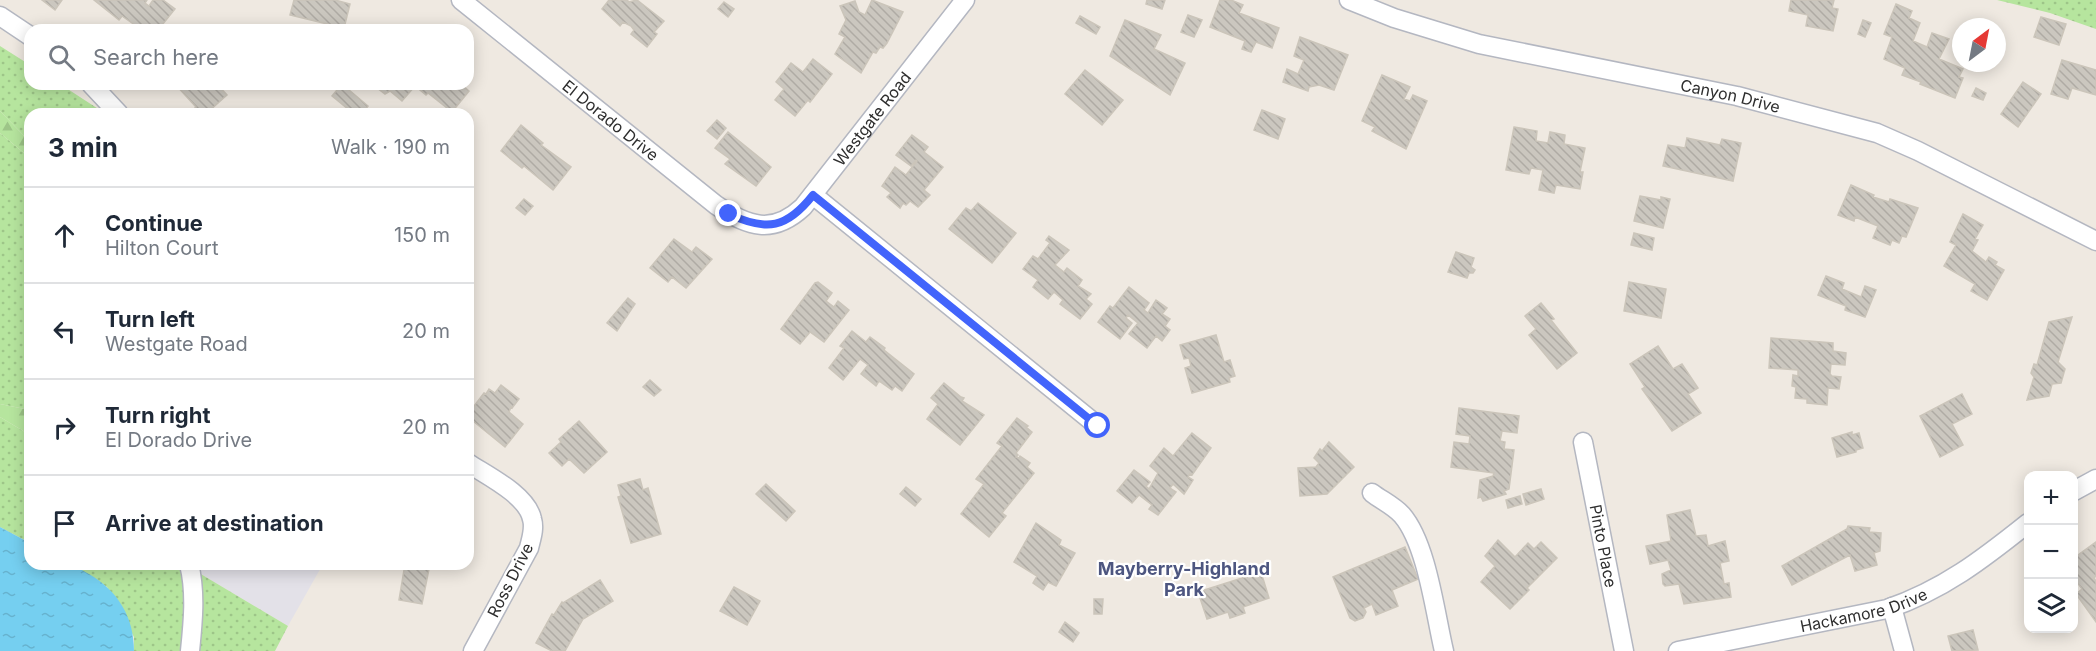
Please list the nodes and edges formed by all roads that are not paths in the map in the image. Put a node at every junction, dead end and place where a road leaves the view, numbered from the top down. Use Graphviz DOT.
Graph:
graph roads {
  1 [pos="461,0"];
  2 [pos="966,0"];
  3 [pos="1349,0"];
  4 [pos="0,16"];
  5 [pos="24,32"];
  6 [pos="97,90"];
  7 [pos="113,108"];
  8 [pos="813,195"];
  9 [pos="769,226"];
  10 [pos="2096,242"];
  11 [pos="1098,426"];
  12 [pos="1583,442"];
  13 [pos="474,467"];
  14 [pos="2096,479"];
  15 [pos="2078,488"];
  16 [pos="1371,493"];
  17 [pos="2025,525"];
  18 [pos="190,570"];
  19 [pos="1892,607"];
  20 [pos="190,651"];
  21 [pos="473,651"];
  22 [pos="1444,651"];
  23 [pos="1624,651"];
  24 [pos="1678,651"];
  25 [pos="1904,651"];
  1 -- 9 [label="street, El Dorado Drive"];
  2 -- 8 [label="street, Westgate Road"];
  3 -- 10 [label="street, Canyon Drive"];
  4 -- 5 [label="street"];
  6 -- 7 [label="street"];
  8 -- 9 [label="street, Westgate Road"];
  8 -- 11 [label="street"];
  12 -- 23 [label="street, Pinto Place"];
  13 -- 21 [label="street, Ross Drive"];
  14 -- 15 [label="street"];
  16 -- 22 [label="street"];
  17 -- 19 [label="street, Hackamore Drive"];
  18 -- 20 [label="street"];
  19 -- 24 [label="street, Hackamore Drive"];
  19 -- 25 [label="street"];
}
